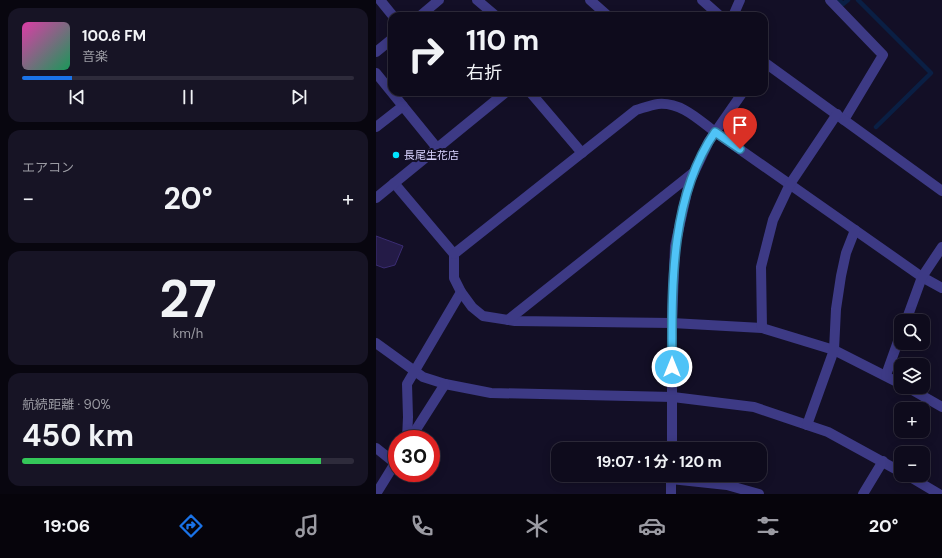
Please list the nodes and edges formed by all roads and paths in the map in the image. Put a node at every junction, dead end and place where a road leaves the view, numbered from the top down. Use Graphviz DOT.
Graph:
graph roads {
  1 [pos="380,0"];
  2 [pos="439,0"];
  3 [pos="477,0"];
  4 [pos="590,0"];
  5 [pos="702,0"];
  6 [pos="740,0"];
  7 [pos="830,0"];
  8 [pos="390,12"];
  9 [pos="425,12"];
  10 [pos="491,12"];
  11 [pos="604,12"];
  12 [pos="716,12"];
  13 [pos="735,12"];
  14 [pos="388,42"];
  15 [pos="376,52"];
  16 [pos="768,65"];
  17 [pos="376,73"];
  18 [pos="388,88"];
  19 [pos="395,96"];
  20 [pos="501,96"];
  21 [pos="533,96"];
  22 [pos="740,96"];
  23 [pos="403,106"];
  24 [pos="840,117"];
  25 [pos="376,127"];
  26 [pos="715,132"];
  27 [pos="438,148"];
  28 [pos="582,153"];
  29 [pos="695,171"];
  30 [pos="394,183"];
  31 [pos="790,184"];
  32 [pos="942,191"];
  33 [pos="376,198"];
  34 [pos="855,230"];
  35 [pos="942,247"];
  36 [pos="454,254"];
  37 [pos="922,277"];
  38 [pos="942,288"];
  39 [pos="461,292"];
  40 [pos="909,314"];
  41 [pos="508,320"];
  42 [pos="672,323"];
  43 [pos="762,328"];
  44 [pos="376,342"];
  45 [pos="834,350"];
  46 [pos="895,350"];
  47 [pos="415,371"];
  48 [pos="886,375"];
  49 [pos="894,380"];
  50 [pos="445,384"];
  51 [pos="919,394"];
  52 [pos="673,397"];
  53 [pos="942,407"];
  54 [pos="807,425"];
  55 [pos="409,430"];
  56 [pos="415,430"];
  57 [pos="672,442"];
  58 [pos="376,448"];
  59 [pos="388,456"];
  60 [pos="883,461"];
  61 [pos="894,468"];
  62 [pos="388,474"];
  63 [pos="671,482"];
  64 [pos="706,482"];
  65 [pos="918,482"];
  66 [pos="376,494"];
  67 [pos="671,494"];
  68 [pos="759,494"];
  69 [pos="863,494"];
  70 [pos="939,494"];
  1 -- 8 [label="street"];
  2 -- 9 [label="street"];
  3 -- 10 [label="street"];
  4 -- 11 [label="street"];
  5 -- 12 [label="street"];
  6 -- 13 [label="street"];
  7 -- 24 [label="street"];
  14 -- 15 [label="street"];
  16 -- 24 [label="street"];
  17 -- 18 [label="street"];
  19 -- 23 [label="street"];
  20 -- 27 [label="street"];
  21 -- 28 [label="street"];
  22 -- 26 [label="street"];
  23 -- 25 [label="street"];
  23 -- 27 [label="street"];
  24 -- 31 [label="street"];
  24 -- 32 [label="street"];
  26 -- 28 [label="street"];
  26 -- 29 [label="street"];
  26 -- 31 [label="street"];
  27 -- 30 [label="street"];
  28 -- 36 [label="street"];
  29 -- 41 [label="street"];
  29 -- 42 [label="street"];
  30 -- 33 [label="street"];
  30 -- 36 [label="street"];
  31 -- 34 [label="street"];
  31 -- 43 [label="street"];
  34 -- 37 [label="street"];
  34 -- 45 [label="street"];
  35 -- 37 [label="street"];
  36 -- 39 [label="street"];
  37 -- 38 [label="street"];
  37 -- 40 [label="street"];
  39 -- 41 [label="street"];
  39 -- 47 [label="street"];
  41 -- 42 [label="street"];
  42 -- 43 [label="street"];
  42 -- 52 [label="street"];
  43 -- 45 [label="street"];
  44 -- 47 [label="street"];
  45 -- 48 [label="street"];
  45 -- 54 [label="street"];
  46 -- 48 [label="street"];
  47 -- 50 [label="street"];
  47 -- 55 [label="street"];
  48 -- 49 [label="street"];
  50 -- 52 [label="street"];
  50 -- 56 [label="street"];
  51 -- 53 [label="street"];
  52 -- 54 [label="street"];
  52 -- 57 [label="street"];
  54 -- 60 [label="street"];
  58 -- 59 [label="street"];
  60 -- 61 [label="street"];
  60 -- 69 [label="street"];
  62 -- 66 [label="street"];
  63 -- 67 [label="street"];
  64 -- 68 [label="street"];
  65 -- 70 [label="street"];
}
